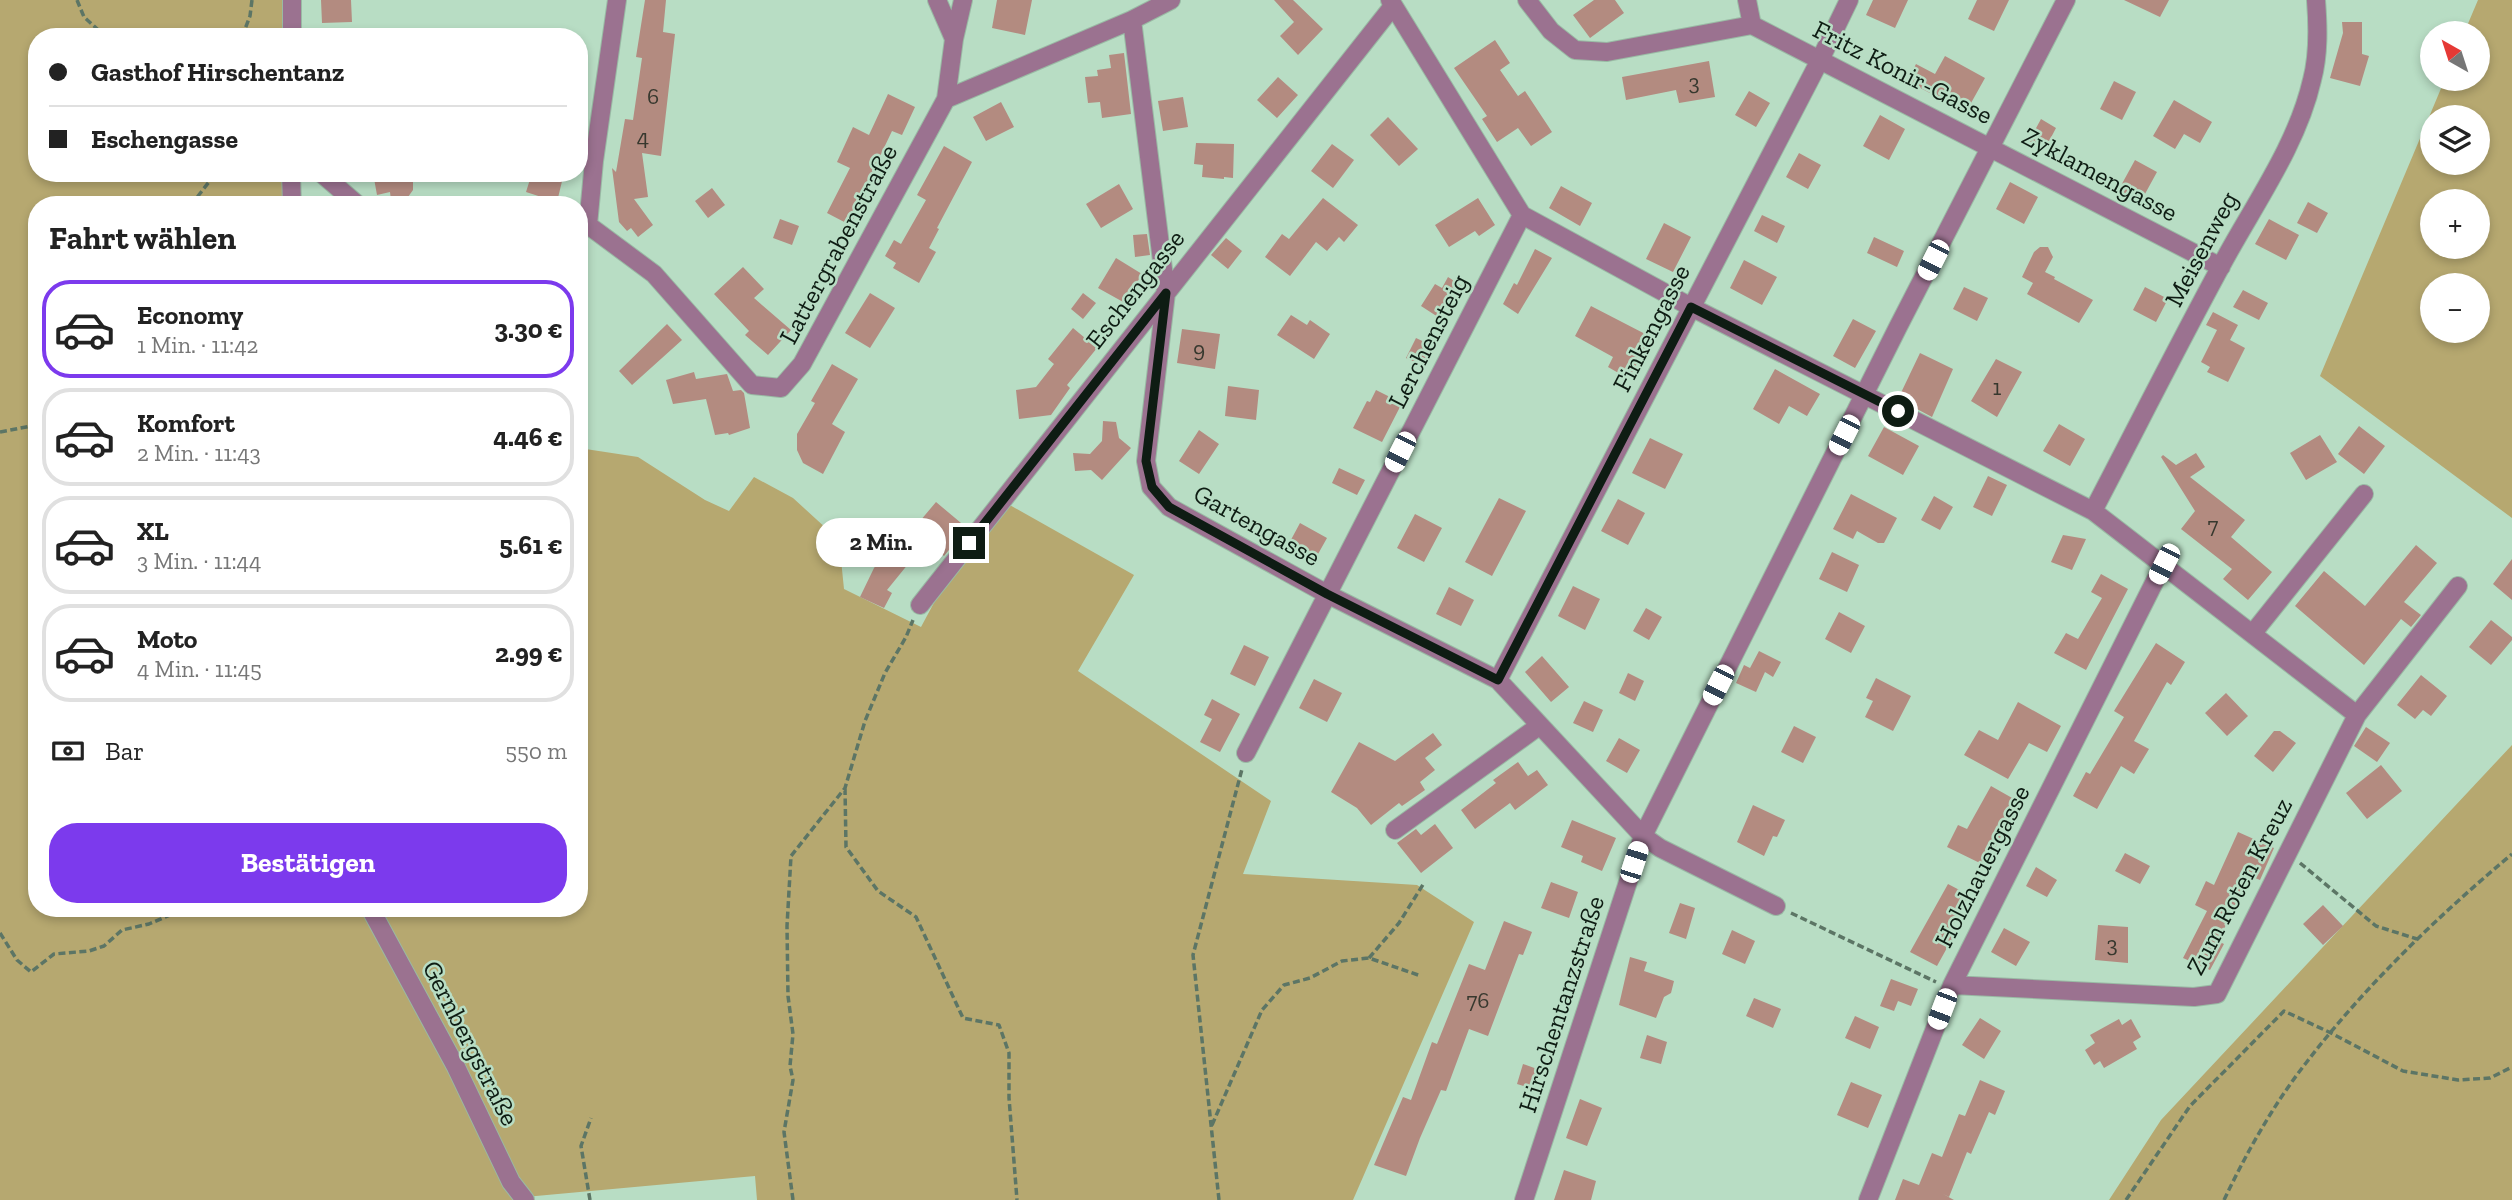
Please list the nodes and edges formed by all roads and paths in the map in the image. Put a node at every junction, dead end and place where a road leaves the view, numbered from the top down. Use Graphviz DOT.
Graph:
graph roads {
  1 [pos="77,0"];
  2 [pos="252,0"];
  3 [pos="292,0"];
  4 [pos="617,0"];
  5 [pos="937,0"];
  6 [pos="963,0"];
  7 [pos="1171,0"];
  8 [pos="1527,0"];
  9 [pos="1747,0"];
  10 [pos="1849,0"];
  11 [pos="2066,0"];
  12 [pos="2316,0"];
  13 [pos="1391,3"];
  14 [pos="1132,20"];
  15 [pos="1752,25"];
  16 [pos="96,28"];
  17 [pos="246,28"];
  18 [pos="292,28"];
  19 [pos="954,39"];
  20 [pos="1820,60"];
  21 [pos="946,99"];
  22 [pos="1992,147"];
  23 [pos="209,182"];
  24 [pos="331,182"];
  25 [pos="198,196"];
  26 [pos="348,196"];
  27 [pos="588,201"];
  28 [pos="1522,215"];
  29 [pos="588,231"];
  30 [pos="2221,267"];
  31 [pos="1166,293"];
  32 [pos="1691,307"];
  33 [pos="1865,394"];
  34 [pos="28,427"];
  35 [pos="0,432"];
  36 [pos="2364,494"];
  37 [pos="2093,511"];
  38 [pos="2164,564"];
  39 [pos="2458,586"];
  40 [pos="1327,594"];
  41 [pos="920,606"];
  42 [pos="2253,633"];
  43 [pos="1498,680"];
  44 [pos="2357,715"];
  45 [pos="1539,726"];
  46 [pos="1246,753"];
  47 [pos="845,788"];
  48 [pos="1395,830"];
  49 [pos="1643,836"];
  50 [pos="2287,853"];
  51 [pos="2512,854"];
  52 [pos="1424,883"];
  53 [pos="1776,906"];
  54 [pos="165,917"];
  55 [pos="375,917"];
  56 [pos="0,933"];
  57 [pos="2417,939"];
  58 [pos="1369,958"];
  59 [pos="1421,976"];
  60 [pos="1952,985"];
  61 [pos="2331,1033"];
  62 [pos="2512,1067"];
  63 [pos="591,1118"];
  64 [pos="1211,1127"];
  65 [pos="525,1200"];
  66 [pos="590,1200"];
  67 [pos="793,1200"];
  68 [pos="1017,1200"];
  69 [pos="1219,1200"];
  70 [pos="1524,1200"];
  71 [pos="1868,1200"];
  72 [pos="2126,1200"];
  73 [pos="2224,1200"];
  1 -- 16 [label="path"];
  2 -- 17 [label="path"];
  3 -- 18 [label="street"];
  4 -- 27 [label="street"];
  5 -- 19 [label="street"];
  6 -- 19 [label="street"];
  7 -- 14 [label="street"];
  8 -- 15 [label="street"];
  9 -- 15 [label="street"];
  10 -- 20 [label="street, Finkengasse"];
  11 -- 22 [label="street, Hirschentanzstraße"];
  12 -- 30 [label="street, Meisenweg"];
  13 -- 28 [label="street"];
  13 -- 31 [label="street, Eschengasse"];
  14 -- 21 [label="street"];
  14 -- 31 [label="street, Gartengasse"];
  15 -- 20 [label="street, Fritz Konir-Gasse"];
  19 -- 21 [label="street"];
  20 -- 22 [label="street, Fritz Konir-Gasse"];
  20 -- 32 [label="street, Finkengasse"];
  21 -- 29 [label="street, Lattergrabenstraße"];
  22 -- 30 [label="street, Zyklamengasse"];
  22 -- 33 [label="street, Hirschentanzstraße"];
  23 -- 25 [label="path"];
  24 -- 26 [label="street"];
  28 -- 32 [label="street"];
  28 -- 40 [label="street, Lerchensteig"];
  30 -- 37 [label="street, Meisenweg"];
  31 -- 40 [label="street, Gartengasse"];
  31 -- 41 [label="street, Eschengasse"];
  32 -- 33 [label="street"];
  32 -- 43 [label="street, Finkengasse"];
  33 -- 37 [label="street"];
  33 -- 49 [label="street, Hirschentanzstraße"];
  34 -- 35 [label="path"];
  36 -- 42 [label="street"];
  37 -- 38 [label="street"];
  38 -- 42 [label="street"];
  38 -- 60 [label="street, Holzhauergasse"];
  39 -- 44 [label="street, Zum Roten Kreuz"];
  40 -- 43 [label="street, Gartengasse"];
  40 -- 46 [label="street, Lerchensteig"];
  41 -- 47 [label="path"];
  42 -- 44 [label="street"];
  43 -- 45 [label="street, Gartengasse"];
  44 -- 50 [label="street, Zum Roten Kreuz"];
  45 -- 48 [label="street"];
  45 -- 49 [label="street, Gartengasse"];
  46 -- 64 [label="path"];
  47 -- 67 [label="path"];
  47 -- 68 [label="path"];
  49 -- 53 [label="street"];
  49 -- 70 [label="street, Hirschentanzstraße"];
  50 -- 57 [label="path"];
  50 -- 60 [label="street, Zum Roten Kreuz"];
  51 -- 57 [label="path"];
  52 -- 58 [label="path"];
  53 -- 60 [label="path"];
  54 -- 56 [label="path"];
  55 -- 65 [label="street, Gernbergstraße"];
  57 -- 61 [label="path"];
  58 -- 59 [label="path"];
  58 -- 64 [label="path"];
  60 -- 71 [label="street, Holzhauergasse"];
  61 -- 62 [label="path"];
  61 -- 72 [label="path"];
  61 -- 73 [label="path"];
  63 -- 66 [label="path"];
  64 -- 69 [label="path"];
}
